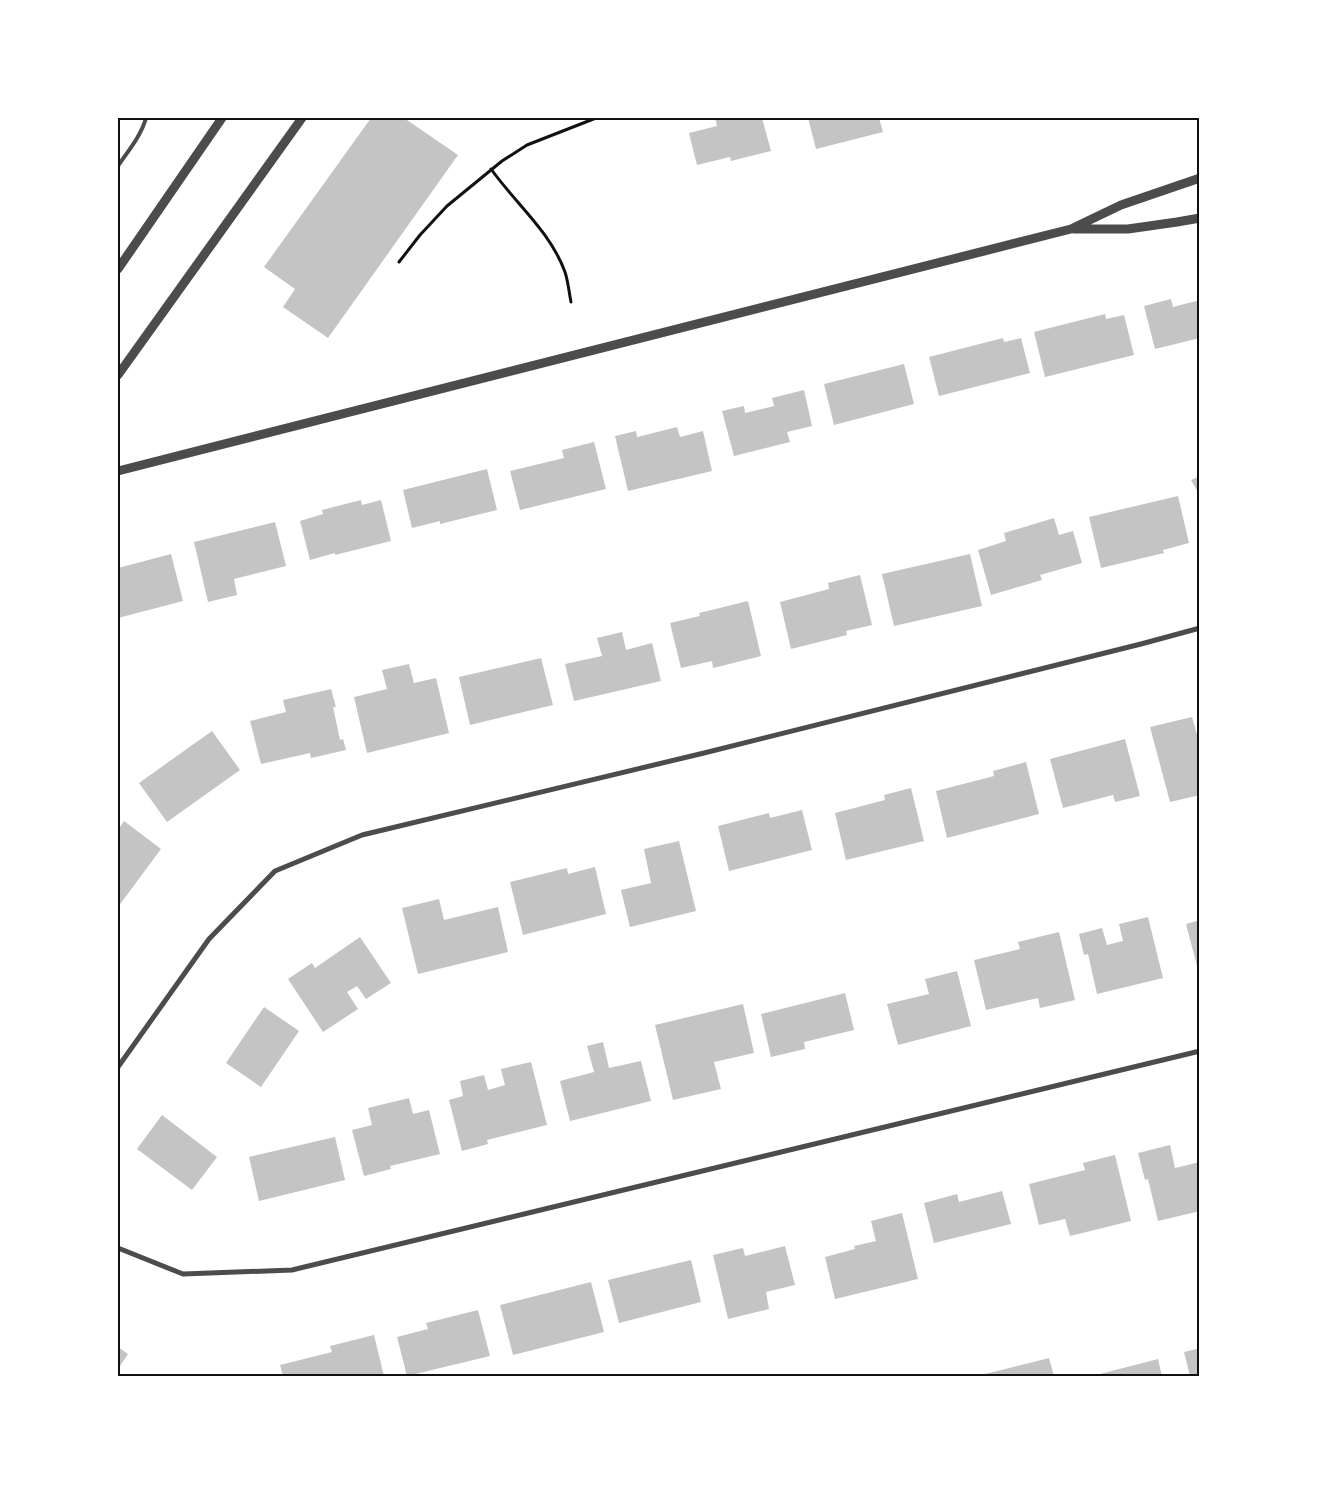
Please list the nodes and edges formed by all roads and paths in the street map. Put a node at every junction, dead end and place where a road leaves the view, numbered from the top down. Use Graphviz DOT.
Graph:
graph roads {
  1 [pos="146,118"];
  2 [pos="222,118"];
  3 [pos="302,118"];
  4 [pos="596,118"];
  5 [pos="118,166"];
  6 [pos="491,170"];
  7 [pos="1200,178"];
  8 [pos="1200,218"];
  9 [pos="1071,229"];
  10 [pos="399,262"];
  11 [pos="118,269"];
  12 [pos="571,302"];
  13 [pos="118,375"];
  14 [pos="118,471"];
  15 [pos="1200,628"];
  16 [pos="1200,1051"];
  17 [pos="118,1067"];
  18 [pos="118,1248"];
  1 -- 5 [label="lane"];
  2 -- 11 [label="street"];
  3 -- 13 [label="street"];
  4 -- 6 [label="path"];
  6 -- 10 [label="path"];
  6 -- 12 [label="path"];
  7 -- 9 [label="street"];
  8 -- 9 [label="street"];
  9 -- 14 [label="street"];
  15 -- 17 [label="street"];
  16 -- 18 [label="street"];
}
